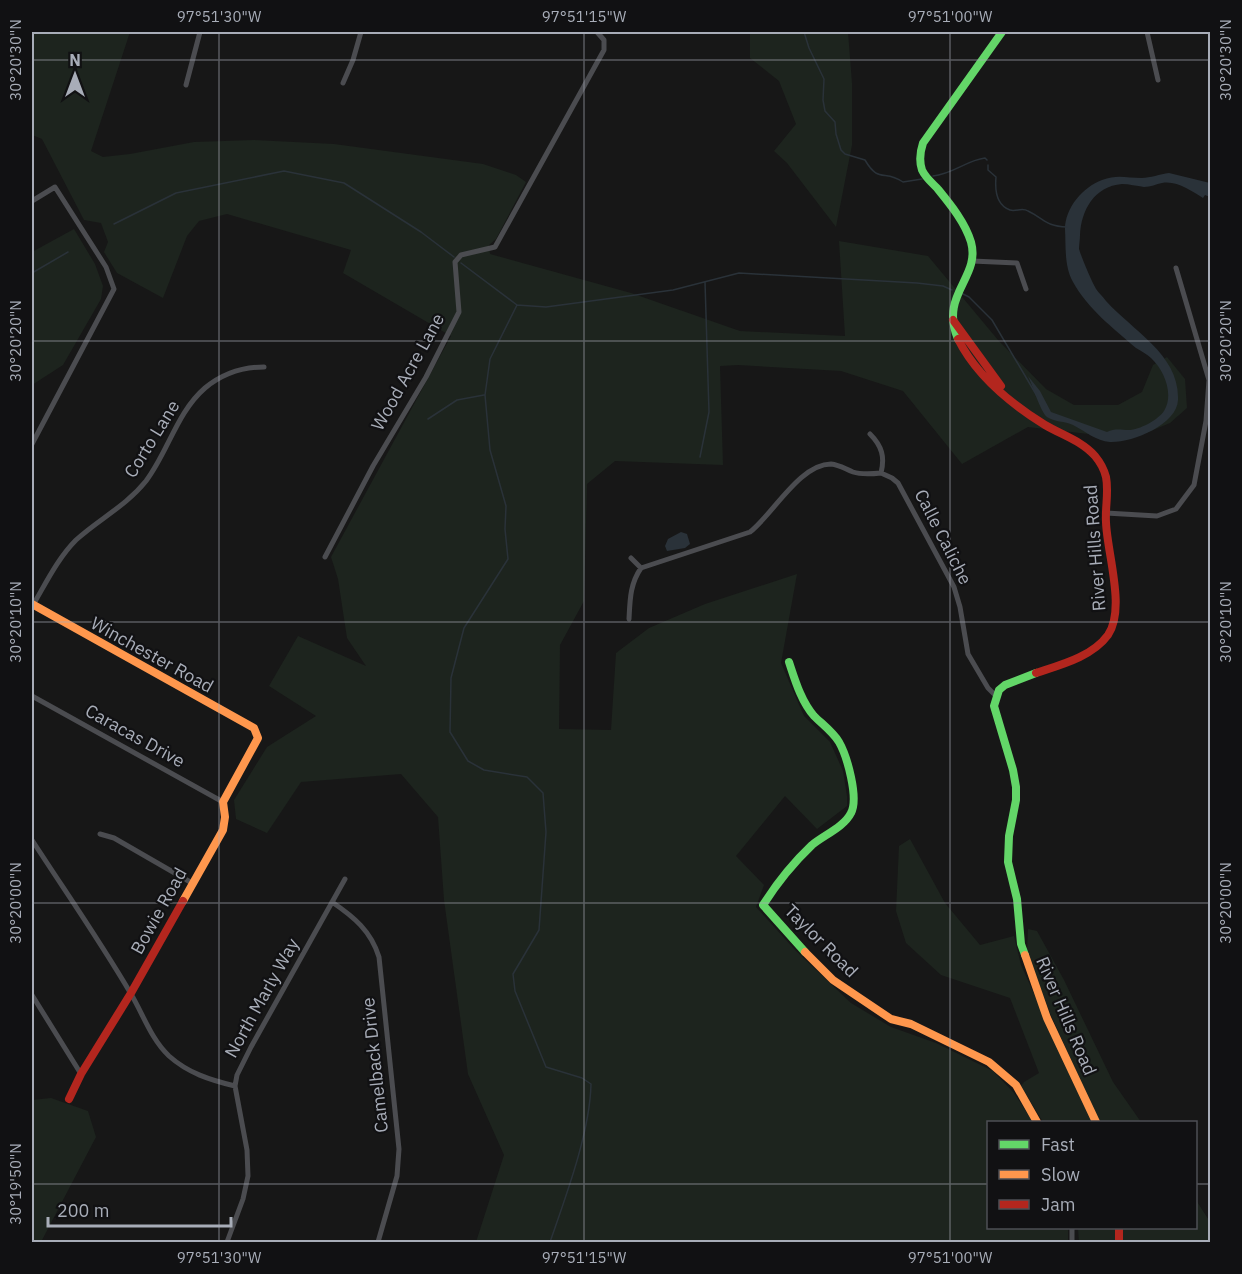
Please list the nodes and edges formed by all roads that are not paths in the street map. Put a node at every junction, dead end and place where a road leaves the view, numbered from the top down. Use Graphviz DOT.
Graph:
graph roads {
  1 [pos="200,32"];
  2 [pos="361,32"];
  3 [pos="597,32"];
  4 [pos="1002,32"];
  5 [pos="1147,32"];
  6 [pos="1158,80"];
  7 [pos="343,83"];
  8 [pos="186,85"];
  9 [pos="32,201"];
  10 [pos="972,261"];
  11 [pos="1176,268"];
  12 [pos="1026,289"];
  13 [pos="264,367"];
  14 [pos="870,434"];
  15 [pos="32,444"];
  16 [pos="881,473"];
  17 [pos="1106,513"];
  18 [pos="325,557"];
  19 [pos="632,558"];
  20 [pos="641,568"];
  21 [pos="32,605"];
  22 [pos="629,619"];
  23 [pos="789,662"];
  24 [pos="32,696"];
  25 [pos="996,696"];
  26 [pos="257,733"];
  27 [pos="223,802"];
  28 [pos="100,834"];
  29 [pos="32,840"];
  30 [pos="345,879"];
  31 [pos="192,883"];
  32 [pos="332,902"];
  33 [pos="131,993"];
  34 [pos="32,995"];
  35 [pos="81,1074"];
  36 [pos="235,1086"];
  37 [pos="69,1099"];
  38 [pos="1036,1121"];
  39 [pos="1096,1121"];
  40 [pos="226,1242"];
  41 [pos="378,1242"];
  1 -- 8 [label="street"];
  2 -- 7 [label="street"];
  3 -- 18 [label="street, Wood Acre Lane"];
  4 -- 10 [label="street"];
  5 -- 6 [label="street"];
  9 -- 15 [label="street"];
  10 -- 12 [label="street"];
  10 -- 17 [label="street, River Hills Road"];
  11 -- 17 [label="street"];
  13 -- 21 [label="street, Corto Lane"];
  14 -- 16 [label="street"];
  16 -- 20 [label="street"];
  16 -- 25 [label="street, Calle Caliche"];
  17 -- 25 [label="street, River Hills Road"];
  19 -- 20 [label="street"];
  20 -- 22 [label="street"];
  21 -- 26 [label="street, Winchester Road"];
  23 -- 38 [label="street, Taylor Road"];
  24 -- 27 [label="street, Caracas Drive"];
  25 -- 39 [label="street, River Hills Road"];
  26 -- 27 [label="street, Bowie Road"];
  27 -- 31 [label="street, Bowie Road"];
  28 -- 31 [label="street"];
  29 -- 33 [label="street"];
  30 -- 32 [label="street, North Marly Way"];
  31 -- 33 [label="street, Bowie Road"];
  32 -- 36 [label="street, North Marly Way"];
  32 -- 41 [label="street, Camelback Drive"];
  33 -- 35 [label="street, Bowie Road"];
  33 -- 36 [label="street"];
  34 -- 35 [label="street"];
  35 -- 37 [label="street, Bowie Road"];
  36 -- 40 [label="street, North Marly Way"];
}
